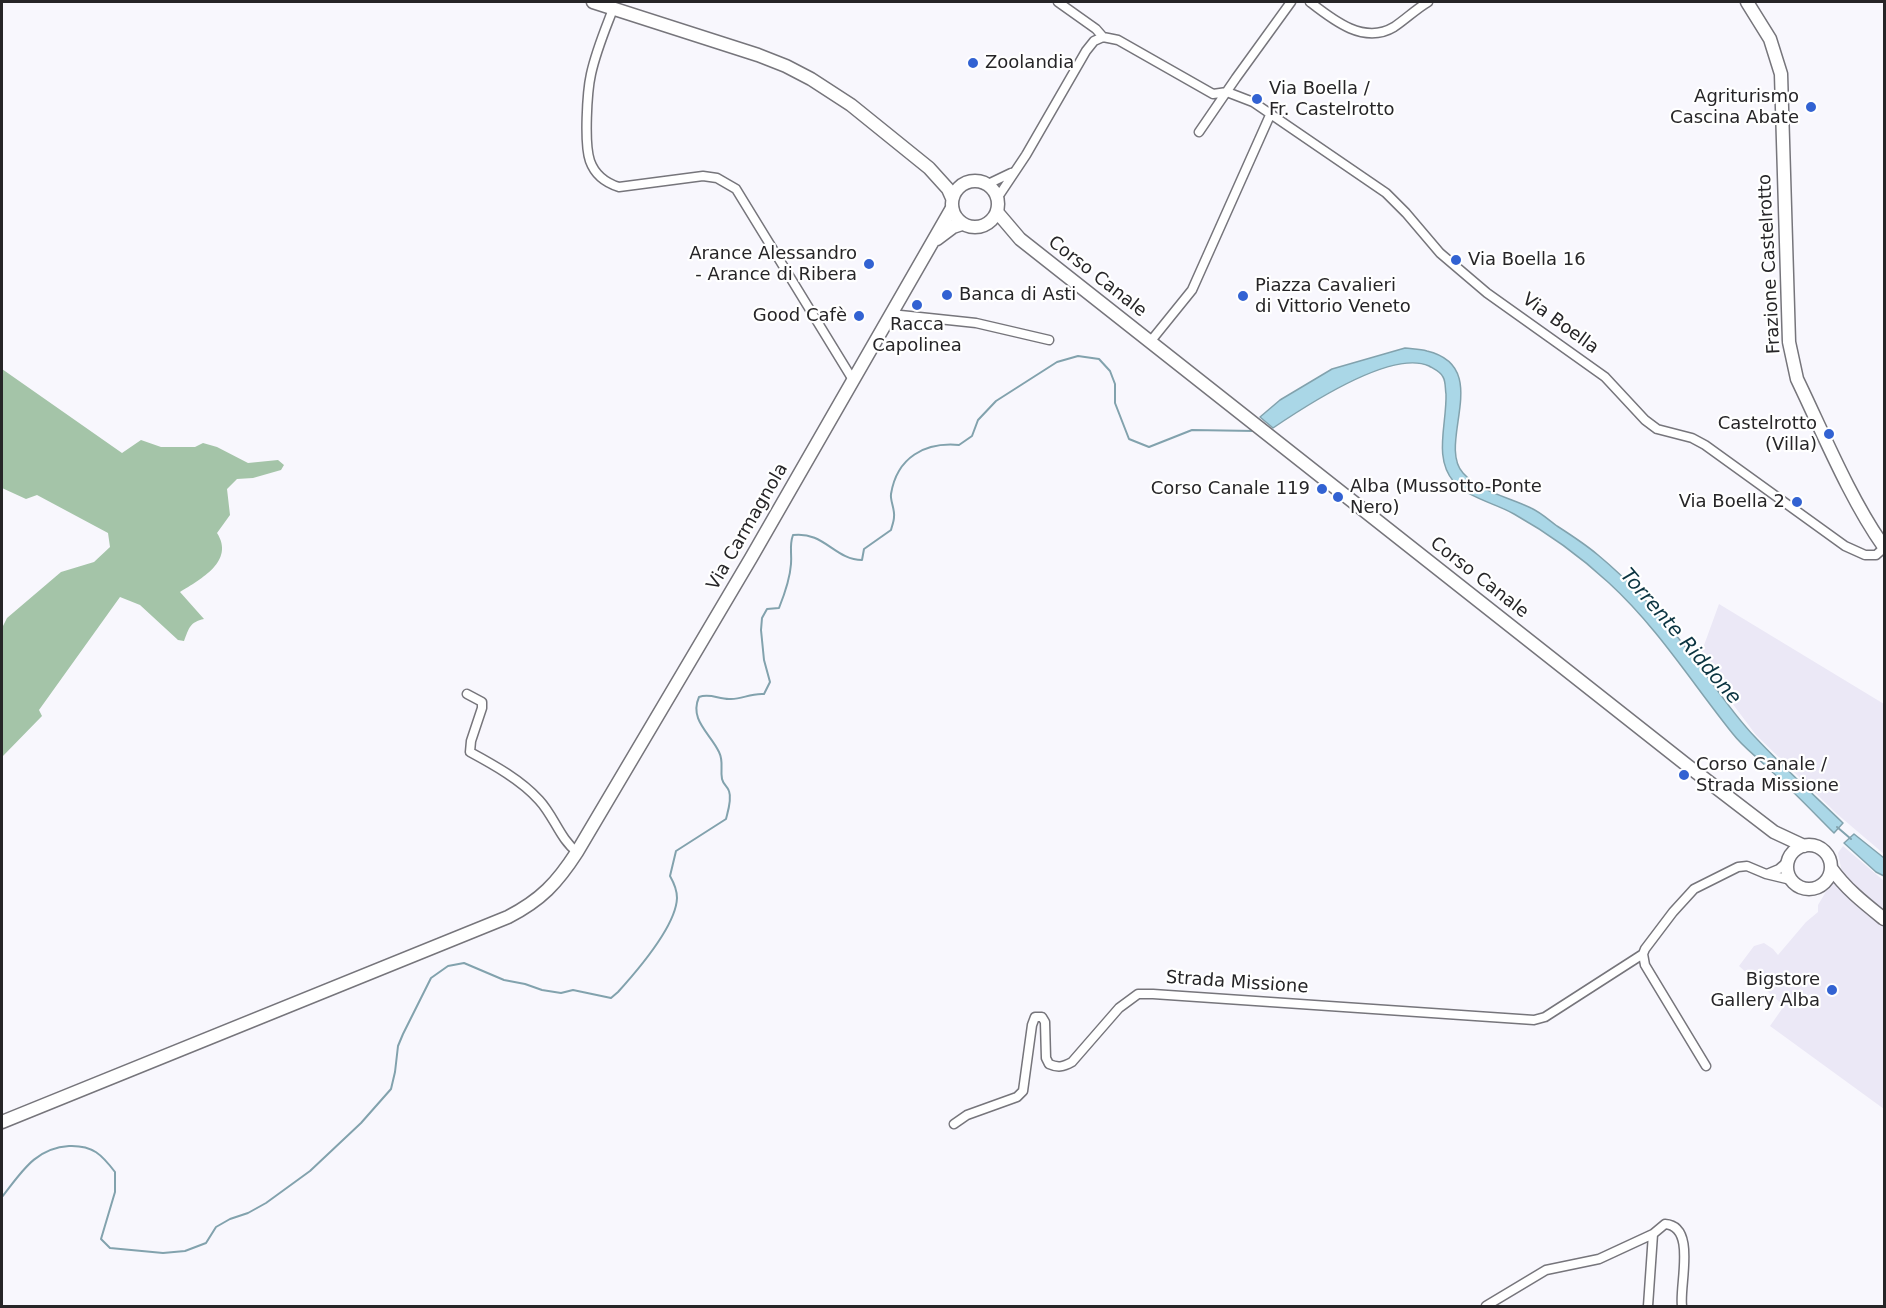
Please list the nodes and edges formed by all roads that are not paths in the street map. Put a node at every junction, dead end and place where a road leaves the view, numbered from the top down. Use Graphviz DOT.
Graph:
graph roads {
  1 [pos="593,2"];
  2 [pos="1058,2"];
  3 [pos="1291,2"];
  4 [pos="1310,2"];
  5 [pos="1428,2"];
  6 [pos="1747,2"];
  7 [pos="613,9"];
  8 [pos="1102,37"];
  9 [pos="1227,92"];
  10 [pos="1271,113"];
  11 [pos="1199,132"];
  12 [pos="929,168"];
  13 [pos="1017,170"];
  14 [pos="966,182"];
  15 [pos="988,184"];
  16 [pos="998,197"];
  17 [pos="952,203"];
  18 [pos="997,212"];
  19 [pos="962,224"];
  20 [pos="987,224"];
  21 [pos="1020,239"];
  22 [pos="932,244"];
  23 [pos="891,314"];
  24 [pos="1049,340"];
  25 [pos="1150,342"];
  26 [pos="853,380"];
  27 [pos="1884,548"];
  28 [pos="467,694"];
  29 [pos="1774,832"];
  30 [pos="1804,846"];
  31 [pos="577,852"];
  32 [pos="1788,859"];
  33 [pos="1831,868"];
  34 [pos="1766,874"];
  35 [pos="1791,880"];
  36 [pos="1822,885"];
  37 [pos="1853,894"];
  38 [pos="1884,919"];
  39 [pos="1643,954"];
  40 [pos="1706,1066"];
  41 [pos="2,1122"];
  42 [pos="954,1124"];
  43 [pos="1653,1234"];
  44 [pos="1486,1306"];
  45 [pos="1648,1306"];
  46 [pos="1682,1306"];
  1 -- 7 [label="main road"];
  2 -- 8 [label="street, Via Boella"];
  3 -- 9 [label="street"];
  4 -- 5 [label="street"];
  6 -- 27 [label="main road, Frazione Castelrotto"];
  7 -- 12 [label="main road"];
  7 -- 26 [label="street"];
  8 -- 9 [label="street, Via Boella"];
  8 -- 13 [label="street"];
  9 -- 10 [label="street, Via Boella"];
  9 -- 11 [label="street"];
  10 -- 25 [label="street"];
  10 -- 27 [label="street, Via Boella"];
  12 -- 14 [label="main road"];
  12 -- 17 [label="main road"];
  13 -- 15 [label="street"];
  13 -- 16 [label="street"];
  14 -- 15 [label="main road"];
  14 -- 17 [label="main road"];
  15 -- 16 [label="main road"];
  16 -- 18 [label="main road"];
  17 -- 19 [label="main road"];
  17 -- 22 [label="main road, Via Carmagnola"];
  18 -- 20 [label="main road"];
  18 -- 21 [label="main road, Corso Canale"];
  19 -- 20 [label="main road, Corso Canale"];
  19 -- 22 [label="main road, Via Carmagnola"];
  20 -- 21 [label="main road, Corso Canale"];
  21 -- 25 [label="main road, Corso Canale"];
  22 -- 23 [label="main road, Via Carmagnola"];
  23 -- 24 [label="street"];
  23 -- 26 [label="main road, Via Carmagnola"];
  25 -- 29 [label="main road, Corso Canale"];
  26 -- 31 [label="main road, Via Carmagnola"];
  28 -- 31 [label="street"];
  29 -- 30 [label="main road, Corso Canale"];
  29 -- 32 [label="main road, Corso Canale"];
  30 -- 32 [label="main road"];
  30 -- 33 [label="main road, Corso Canale"];
  31 -- 41 [label="main road, Via Carmagnola"];
  32 -- 34 [label="street"];
  32 -- 35 [label="main road, Corso Canale"];
  33 -- 36 [label="main road"];
  33 -- 37 [label="main road, Corso Canale"];
  34 -- 35 [label="street, Strada Missione"];
  34 -- 39 [label="street, Strada Missione"];
  35 -- 36 [label="main road, Corso Canale"];
  36 -- 37 [label="main road, Corso Canale"];
  37 -- 38 [label="main road, Corso Canale"];
  39 -- 40 [label="street"];
  39 -- 42 [label="street, Strada Missione"];
  43 -- 44 [label="street"];
  43 -- 45 [label="street"];
  43 -- 46 [label="street"];
}
